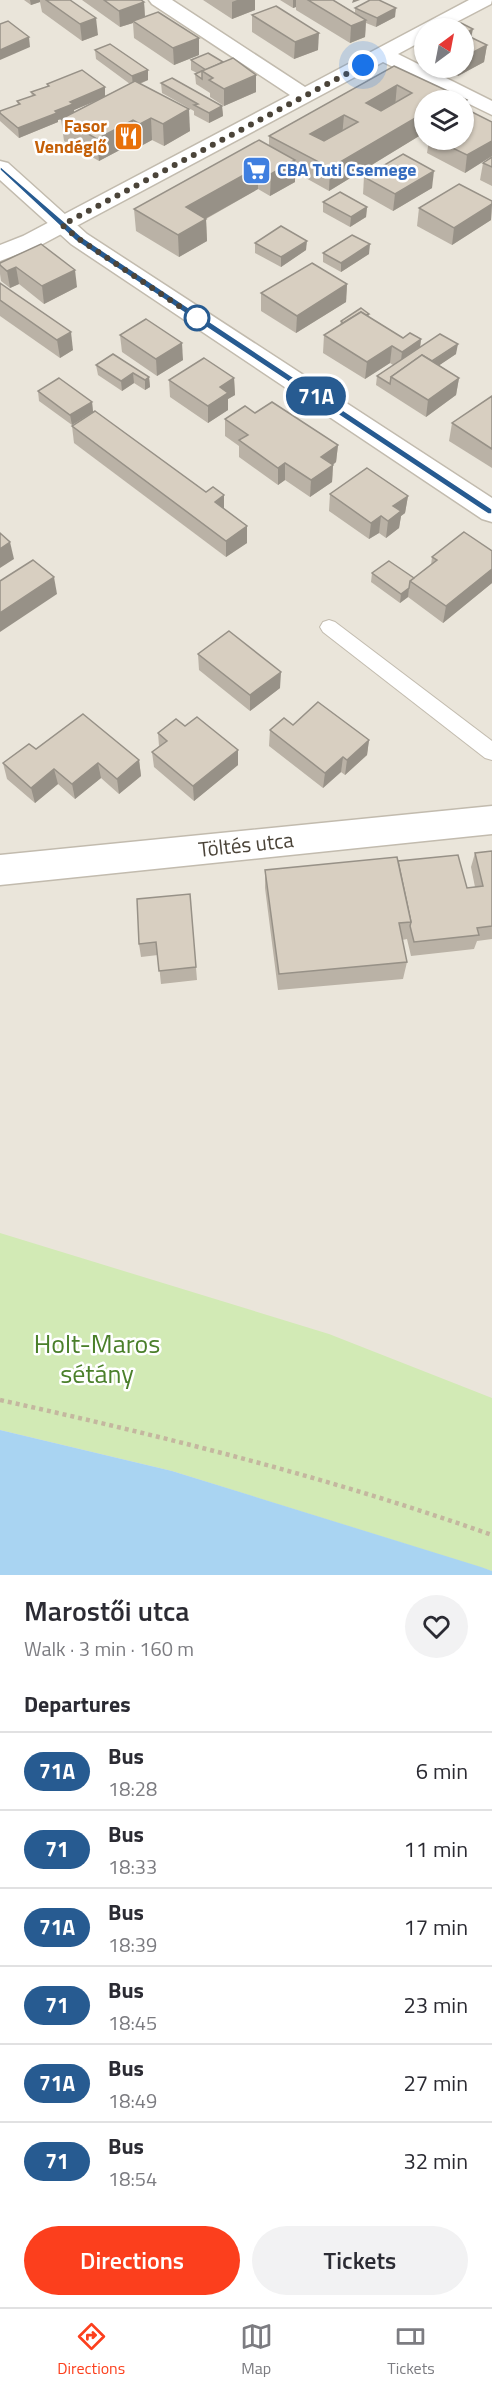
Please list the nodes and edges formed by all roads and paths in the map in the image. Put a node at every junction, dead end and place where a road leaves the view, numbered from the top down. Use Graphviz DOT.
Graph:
graph roads {
  1 [pos="159,0"];
  2 [pos="484,0"];
  3 [pos="450,18"];
  4 [pos="414,37"];
  5 [pos="382,54"];
  6 [pos="304,96"];
  7 [pos="492,109"];
  8 [pos="0,168"];
  9 [pos="62,225"];
  10 [pos="0,254"];
  11 [pos="492,512"];
  12 [pos="328,627"];
  13 [pos="492,752"];
  14 [pos="492,820"];
  15 [pos="0,870"];
  16 [pos="0,1400"];
  17 [pos="492,1535"];
  1 -- 6 [label="street"];
  2 -- 3 [label="street"];
  4 -- 5 [label="street"];
  5 -- 6 [label="street"];
  5 -- 7 [label="street"];
  6 -- 9 [label="street"];
  8 -- 9 [label="street"];
  9 -- 10 [label="street"];
  9 -- 11 [label="street"];
  12 -- 13 [label="lane"];
  14 -- 15 [label="street, Töltés utca"];
  16 -- 17 [label="path"];
}
